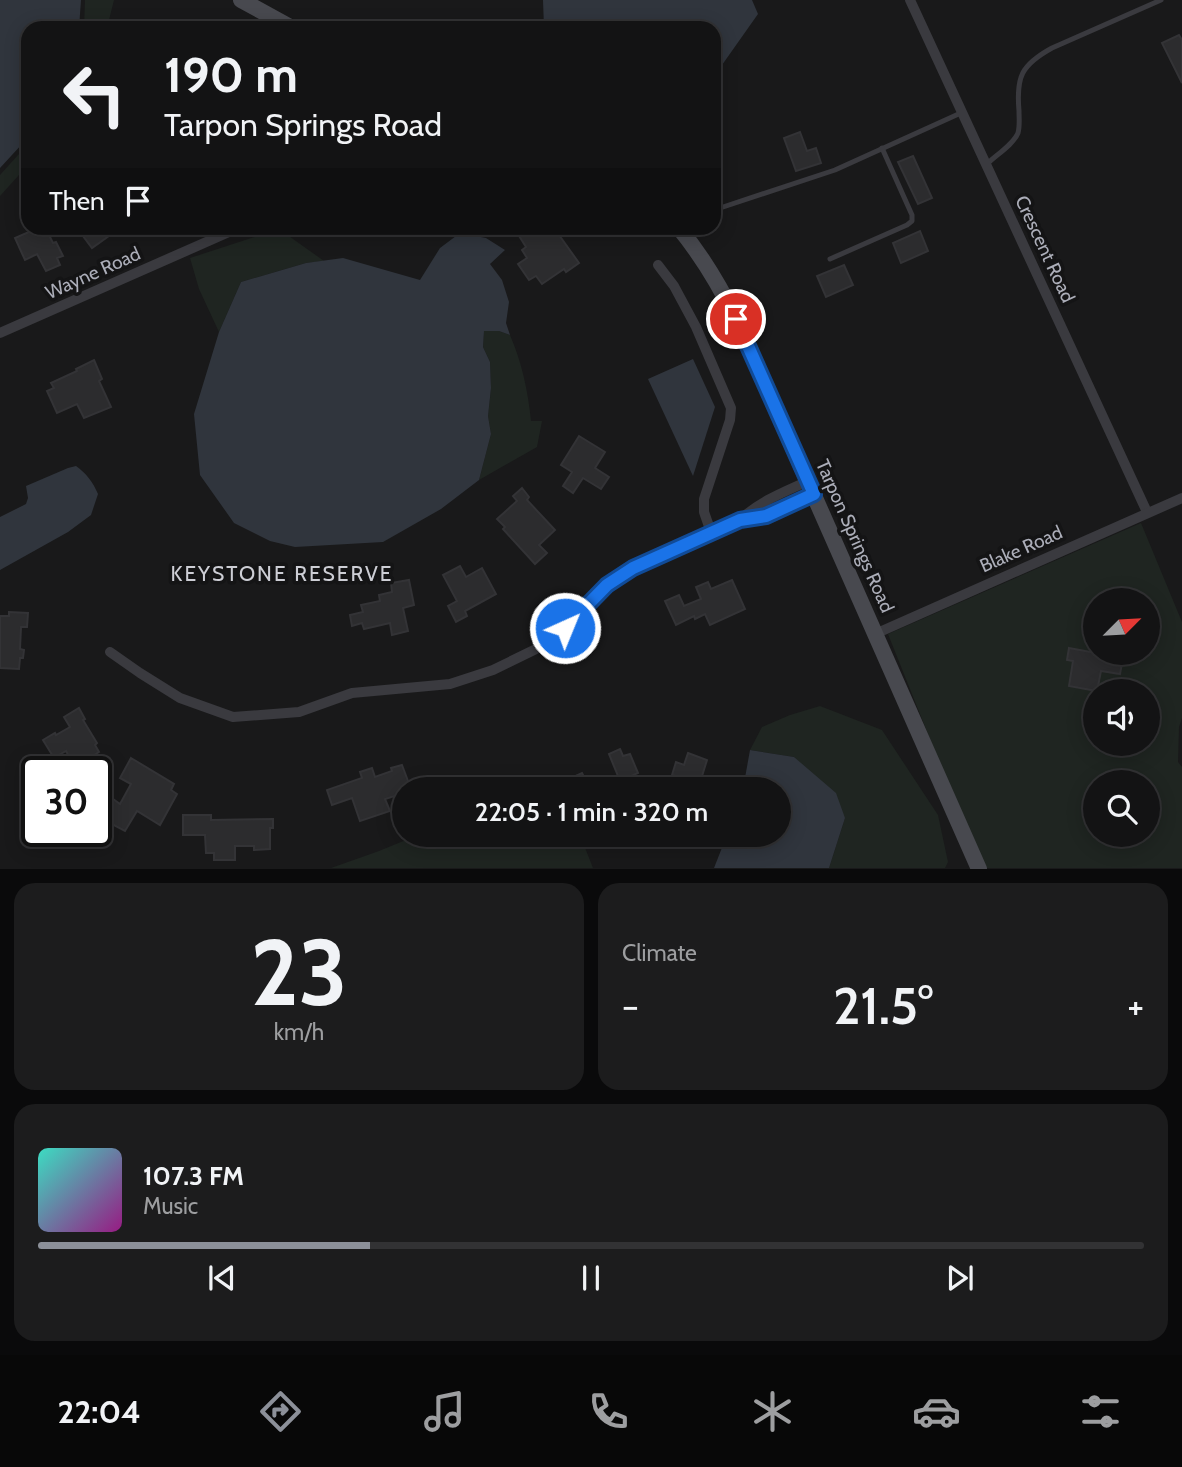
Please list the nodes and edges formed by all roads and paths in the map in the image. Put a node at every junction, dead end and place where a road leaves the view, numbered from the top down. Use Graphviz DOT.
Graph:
graph roads {
  1 [pos="241,0"];
  2 [pos="910,0"];
  3 [pos="1161,0"];
  4 [pos="279,21"];
  5 [pos="963,112"];
  6 [pos="882,148"];
  7 [pos="987,164"];
  8 [pos="721,208"];
  9 [pos="222,235"];
  10 [pos="685,235"];
  11 [pos="830,258"];
  12 [pos="658,265"];
  13 [pos="0,333"];
  14 [pos="811,487"];
  15 [pos="1182,498"];
  16 [pos="765,500"];
  17 [pos="1147,512"];
  18 [pos="772,514"];
  19 [pos="740,520"];
  20 [pos="711,532"];
  21 [pos="876,634"];
  22 [pos="110,652"];
  23 [pos="979,869"];
  1 -- 4 [label="main road"];
  2 -- 5 [label="street, Crescent Road"];
  3 -- 7 [label="lane"];
  5 -- 6 [label="lane"];
  5 -- 7 [label="street, Crescent Road"];
  6 -- 8 [label="lane"];
  6 -- 11 [label="lane"];
  7 -- 17 [label="street, Crescent Road"];
  9 -- 13 [label="street, Wayne Road"];
  10 -- 14 [label="main road, Tarpon Springs Road"];
  12 -- 20 [label="street"];
  14 -- 16 [label="street"];
  14 -- 18 [label="street"];
  14 -- 21 [label="main road, Tarpon Springs Road"];
  15 -- 17 [label="street, Blake Road"];
  16 -- 18 [label="street"];
  16 -- 19 [label="street"];
  17 -- 21 [label="street, Blake Road"];
  18 -- 19 [label="street"];
  19 -- 20 [label="street"];
  20 -- 22 [label="street"];
  21 -- 23 [label="main road, Tarpon Springs Road"];
}
